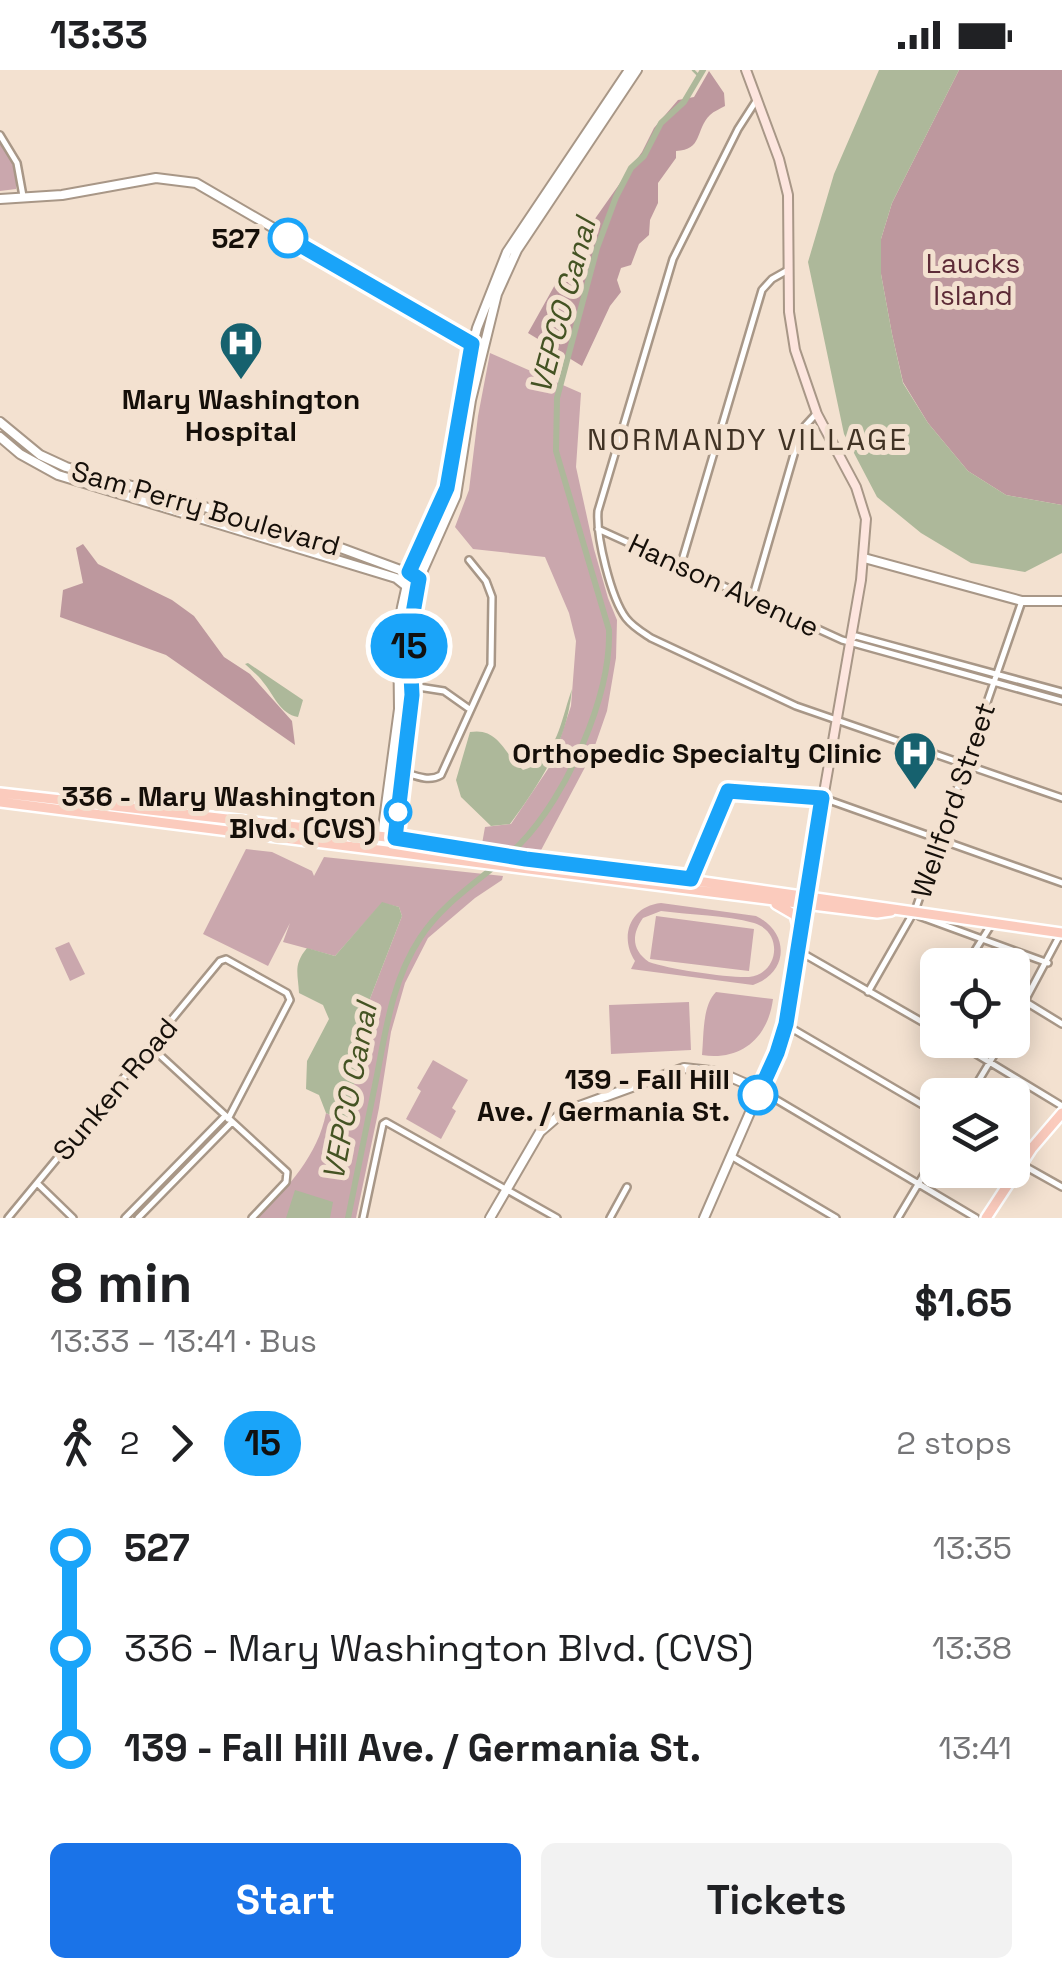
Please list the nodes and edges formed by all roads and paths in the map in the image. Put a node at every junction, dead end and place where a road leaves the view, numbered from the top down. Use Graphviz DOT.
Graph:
graph roads {
  1 [pos="629,70"];
  2 [pos="637,70"];
  3 [pos="746,70"];
  4 [pos="758,98"];
  5 [pos="0,134"];
  6 [pos="23,198"];
  7 [pos="0,199"];
  8 [pos="788,270"];
  9 [pos="472,344"];
  10 [pos="484,348"];
  11 [pos="816,414"];
  12 [pos="0,422"];
  13 [pos="0,436"];
  14 [pos="598,529"];
  15 [pos="864,558"];
  16 [pos="469,560"];
  17 [pos="681,564"];
  18 [pos="409,572"];
  19 [pos="419,579"];
  20 [pos="406,586"];
  21 [pos="752,599"];
  22 [pos="1022,601"];
  23 [pos="1062,601"];
  24 [pos="850,640"];
  25 [pos="997,673"];
  26 [pos="994,682"];
  27 [pos="412,686"];
  28 [pos="1062,692"];
  29 [pos="1062,701"];
  30 [pos="468,708"];
  31 [pos="836,720"];
  32 [pos="966,764"];
  33 [pos="403,771"];
  34 [pos="2,798"];
  35 [pos="822,798"];
  36 [pos="1062,798"];
  37 [pos="382,837"];
  38 [pos="395,838"];
  39 [pos="939,841"];
  40 [pos="380,850"];
  41 [pos="394,852"];
  42 [pos="1062,884"];
  43 [pos="764,899"];
  44 [pos="805,900"];
  45 [pos="914,914"];
  46 [pos="992,924"];
  47 [pos="1062,931"];
  48 [pos="800,934"];
  49 [pos="982,939"];
  50 [pos="976,948"];
  51 [pos="798,950"];
  52 [pos="1048,963"];
  53 [pos="868,992"];
  54 [pos="1030,995"];
  55 [pos="1030,1004"];
  56 [pos="920,1022"];
  57 [pos="786,1024"];
  58 [pos="1062,1024"];
  59 [pos="150,1047"];
  60 [pos="983,1058"];
  61 [pos="993,1058"];
  62 [pos="990,1062"];
  63 [pos="980,1078"];
  64 [pos="760,1090"];
  65 [pos="920,1103"];
  66 [pos="1062,1106"];
  67 [pos="1062,1114"];
  68 [pos="228,1119"];
  69 [pos="1030,1147"];
  70 [pos="731,1156"];
  71 [pos="1030,1169"];
  72 [pos="920,1181"];
  73 [pos="38,1183"];
  74 [pos="918,1184"];
  75 [pos="628,1187"];
  76 [pos="1002,1188"];
  77 [pos="1062,1188"];
  78 [pos="507,1190"];
  79 [pos="365,1217"];
  80 [pos="8,1218"];
  81 [pos="72,1218"];
  82 [pos="125,1218"];
  83 [pos="138,1218"];
  84 [pos="252,1218"];
  85 [pos="490,1218"];
  86 [pos="558,1218"];
  87 [pos="610,1218"];
  88 [pos="704,1218"];
  89 [pos="836,1218"];
  90 [pos="898,1218"];
  91 [pos="976,1218"];
  92 [pos="986,1218"];
  1 -- 9 [label="street"];
  2 -- 10 [label="street"];
  3 -- 4 [label="main road"];
  4 -- 8 [label="main road"];
  4 -- 14 [label="street"];
  5 -- 6 [label="street"];
  6 -- 7 [label="street"];
  6 -- 9 [label="street"];
  8 -- 11 [label="main road"];
  8 -- 17 [label="street"];
  9 -- 10 [label="street"];
  9 -- 18 [label="street"];
  10 -- 19 [label="street"];
  11 -- 15 [label="main road"];
  11 -- 21 [label="street"];
  12 -- 18 [label="street, Sam Perry Boulevard"];
  13 -- 20 [label="street, Sam Perry Boulevard"];
  14 -- 17 [label="street, Hanson Avenue"];
  14 -- 31 [label="street"];
  15 -- 22 [label="street"];
  15 -- 24 [label="main road"];
  16 -- 30 [label="street"];
  17 -- 21 [label="street, Hanson Avenue"];
  18 -- 19 [label="street, Sam Perry Boulevard"];
  18 -- 20 [label="street"];
  19 -- 27 [label="street"];
  20 -- 37 [label="street"];
  21 -- 24 [label="street, Hanson Avenue"];
  22 -- 23 [label="street"];
  22 -- 25 [label="street, Wellford Street"];
  24 -- 25 [label="street, Hanson Avenue"];
  24 -- 26 [label="street, Hanson Avenue"];
  24 -- 31 [label="main road"];
  25 -- 26 [label="street, Wellford Street"];
  25 -- 28 [label="street, Hanson Avenue"];
  26 -- 29 [label="street, Hanson Avenue"];
  26 -- 32 [label="street, Wellford Street"];
  27 -- 30 [label="street"];
  27 -- 33 [label="street"];
  30 -- 33 [label="street"];
  31 -- 32 [label="street"];
  31 -- 35 [label="main road"];
  32 -- 36 [label="street"];
  32 -- 39 [label="street, Wellford Street"];
  33 -- 38 [label="street"];
  34 -- 37 [label="main road"];
  34 -- 40 [label="main road"];
  35 -- 39 [label="street"];
  35 -- 44 [label="main road"];
  37 -- 38 [label="main road"];
  37 -- 40 [label="street"];
  38 -- 41 [label="street"];
  38 -- 44 [label="main road"];
  39 -- 42 [label="street"];
  39 -- 45 [label="street, Wellford Street"];
  40 -- 41 [label="main road"];
  41 -- 43 [label="main road"];
  43 -- 44 [label="main road"];
  43 -- 48 [label="main road"];
  44 -- 45 [label="main road"];
  44 -- 48 [label="street"];
  45 -- 46 [label="main road"];
  45 -- 49 [label="street"];
  45 -- 53 [label="street, Wellford Street"];
  46 -- 47 [label="main road"];
  46 -- 49 [label="street"];
  47 -- 52 [label="street"];
  48 -- 51 [label="street"];
  49 -- 50 [label="street"];
  49 -- 52 [label="street"];
  51 -- 53 [label="street"];
  51 -- 57 [label="street"];
  52 -- 54 [label="street"];
  53 -- 56 [label="street"];
  55 -- 58 [label="street"];
  57 -- 64 [label="street"];
  57 -- 65 [label="street"];
  59 -- 68 [label="street"];
  59 -- 68 [label="street, Sunken Road"];
  59 -- 73 [label="street, Sunken Road"];
  60 -- 62 [label="street"];
  61 -- 62 [label="street"];
  62 -- 63 [label="street"];
  62 -- 66 [label="street"];
  64 -- 70 [label="street"];
  64 -- 74 [label="street"];
  64 -- 78 [label="street"];
  67 -- 69 [label="main road"];
  68 -- 82 [label="street"];
  68 -- 83 [label="street"];
  68 -- 84 [label="street"];
  70 -- 88 [label="street"];
  70 -- 89 [label="street"];
  71 -- 77 [label="street"];
  72 -- 74 [label="street"];
  73 -- 80 [label="street, Sunken Road"];
  73 -- 81 [label="street"];
  74 -- 90 [label="street"];
  74 -- 91 [label="street"];
  75 -- 87 [label="street"];
  76 -- 92 [label="main road"];
  78 -- 79 [label="street"];
  78 -- 85 [label="street"];
  78 -- 86 [label="street"];
}
